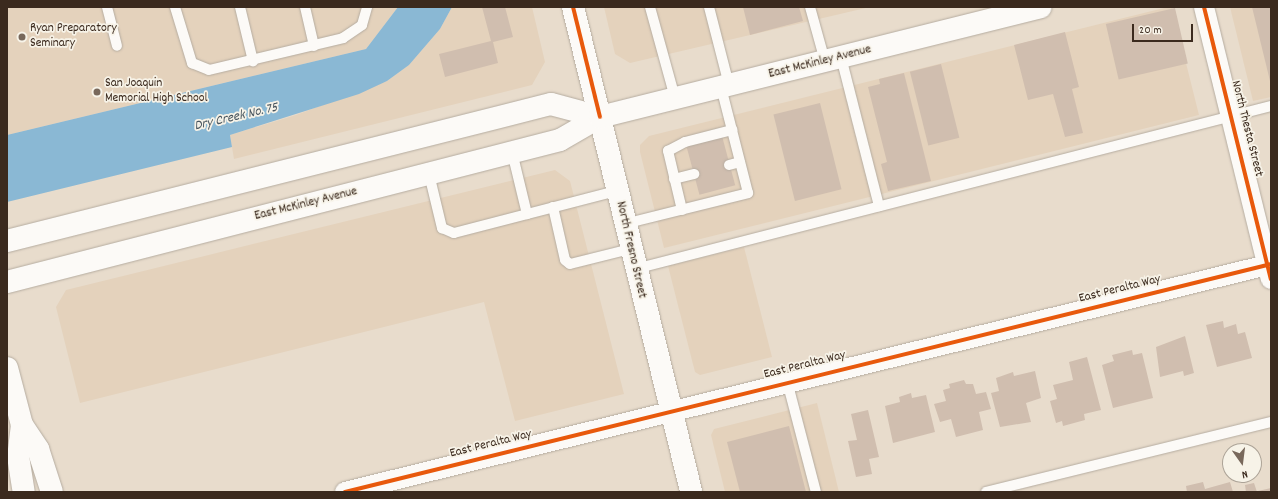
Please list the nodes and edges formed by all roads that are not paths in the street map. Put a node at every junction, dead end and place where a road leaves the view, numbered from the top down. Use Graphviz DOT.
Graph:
graph roads {
  1 [pos="106,7"];
  2 [pos="175,7"];
  3 [pos="240,7"];
  4 [pos="304,7"];
  5 [pos="367,7"];
  6 [pos="573,7"];
  7 [pos="650,7"];
  8 [pos="709,7"];
  9 [pos="810,7"];
  10 [pos="1040,7"];
  11 [pos="1204,7"];
  12 [pos="117,46"];
  13 [pos="314,46"];
  14 [pos="833,59"];
  15 [pos="254,61"];
  16 [pos="725,86"];
  17 [pos="675,98"];
  18 [pos="1271,106"];
  19 [pos="1233,116"];
  20 [pos="600,117"];
  21 [pos="732,130"];
  22 [pos="512,152"];
  23 [pos="740,162"];
  24 [pos="729,165"];
  25 [pos="429,174"];
  26 [pos="694,174"];
  27 [pos="674,179"];
  28 [pos="616,190"];
  29 [pos="879,206"];
  30 [pos="552,207"];
  31 [pos="682,210"];
  32 [pos="527,214"];
  33 [pos="624,224"];
  34 [pos="7,241"];
  35 [pos="632,259"];
  36 [pos="1270,269"];
  37 [pos="7,282"];
  38 [pos="7,368"];
  39 [pos="787,380"];
  40 [pos="670,410"];
  41 [pos="1271,422"];
  42 [pos="22,425"];
  43 [pos="24,492"];
  44 [pos="52,492"];
  45 [pos="345,492"];
  46 [pos="691,492"];
  47 [pos="816,492"];
  48 [pos="986,492"];
  1 -- 12 [label="lane"];
  2 -- 15 [label="lane"];
  3 -- 15 [label="lane"];
  4 -- 13 [label="lane"];
  5 -- 13 [label="lane"];
  6 -- 20 [label="main road, North Fresno Street"];
  7 -- 17 [label="lane"];
  8 -- 16 [label="lane"];
  9 -- 14 [label="lane"];
  10 -- 14 [label="main road, East McKinley Avenue"];
  11 -- 19 [label="street, North Thesta Street"];
  13 -- 15 [label="lane"];
  14 -- 16 [label="main road, East McKinley Avenue"];
  14 -- 29 [label="lane"];
  16 -- 17 [label="main road, East McKinley Avenue"];
  16 -- 21 [label="lane"];
  17 -- 20 [label="main road, East McKinley Avenue"];
  18 -- 19 [label="lane"];
  19 -- 29 [label="lane"];
  19 -- 36 [label="street, North Thesta Street"];
  20 -- 22 [label="main road, East McKinley Avenue"];
  20 -- 28 [label="main road, North Fresno Street"];
  20 -- 34 [label="main road, East McKinley Avenue"];
  21 -- 23 [label="lane"];
  21 -- 27 [label="lane"];
  22 -- 25 [label="main road, East McKinley Avenue"];
  22 -- 32 [label="lane"];
  23 -- 24 [label="lane"];
  23 -- 31 [label="lane"];
  25 -- 32 [label="lane"];
  25 -- 37 [label="main road, East McKinley Avenue"];
  26 -- 27 [label="lane"];
  27 -- 31 [label="lane"];
  28 -- 30 [label="lane"];
  28 -- 33 [label="main road, North Fresno Street"];
  29 -- 35 [label="lane"];
  30 -- 32 [label="lane"];
  30 -- 35 [label="lane"];
  31 -- 33 [label="lane"];
  33 -- 35 [label="main road, North Fresno Street"];
  35 -- 40 [label="main road, North Fresno Street"];
  36 -- 39 [label="street, East Peralta Way"];
  38 -- 42 [label="main road"];
  39 -- 40 [label="street, East Peralta Way"];
  39 -- 47 [label="lane"];
  40 -- 45 [label="street, East Peralta Way"];
  40 -- 46 [label="main road, North Fresno Street"];
  41 -- 48 [label="lane"];
  42 -- 43 [label="main road"];
  42 -- 44 [label="main road"];
}
